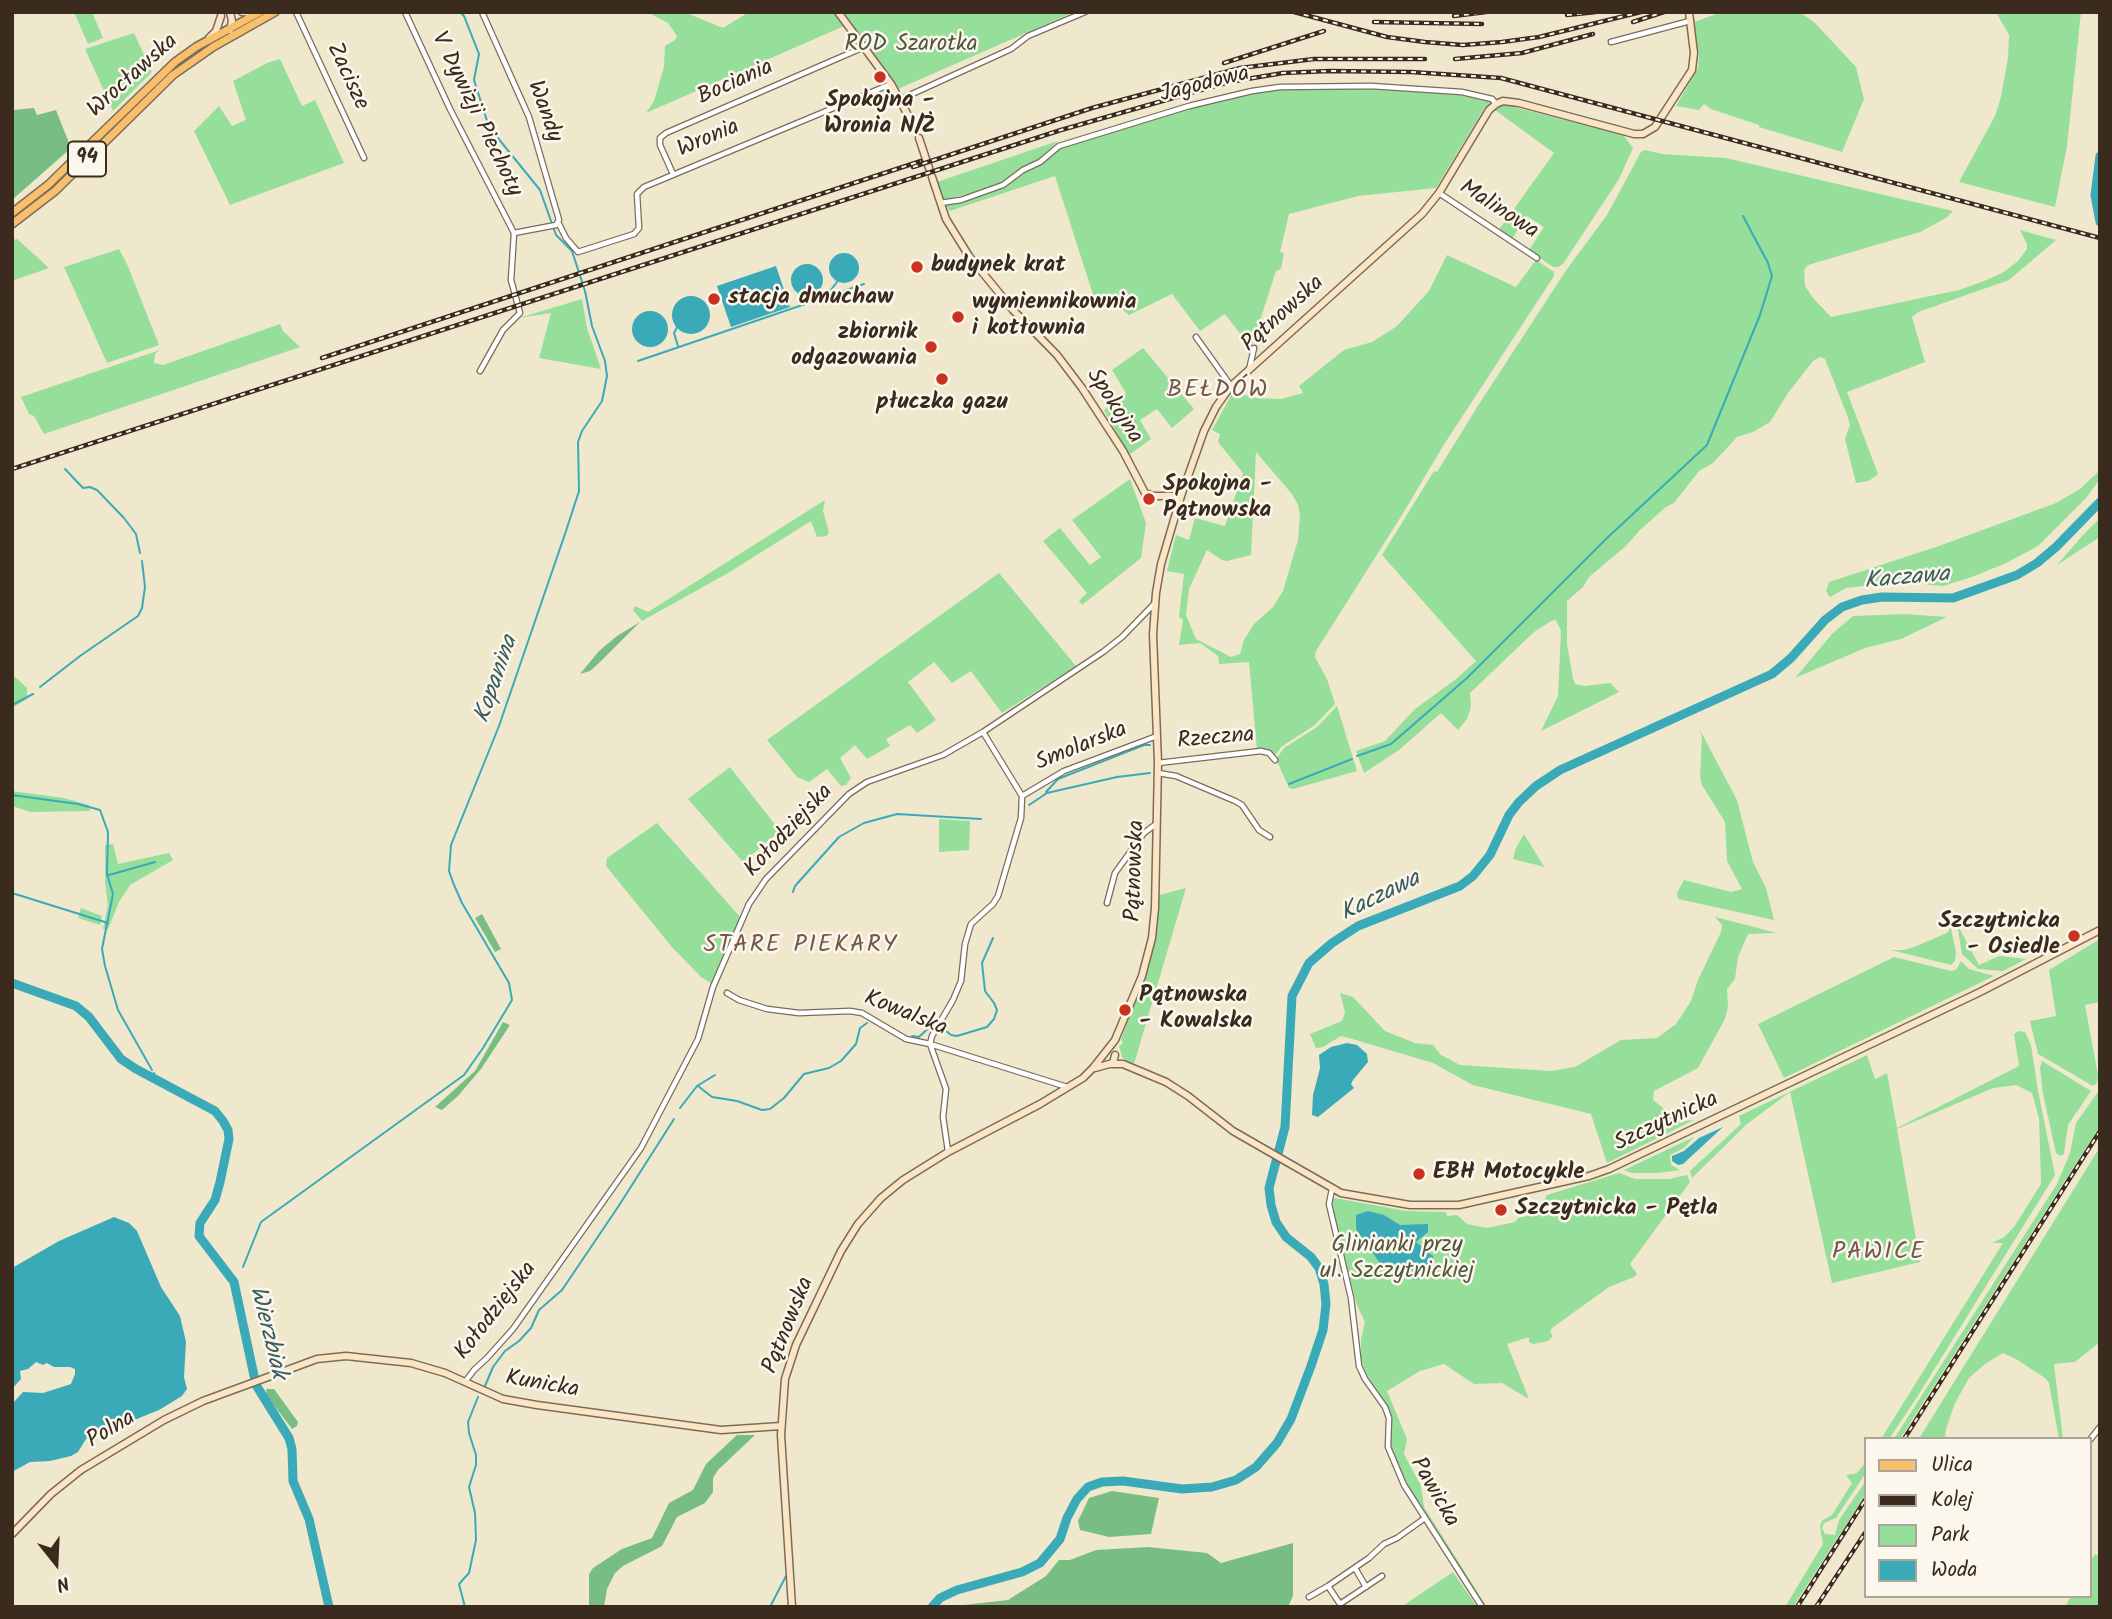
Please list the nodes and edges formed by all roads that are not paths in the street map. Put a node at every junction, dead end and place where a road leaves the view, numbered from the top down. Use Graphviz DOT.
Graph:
graph roads {
  1 [pos="230,12"];
  2 [pos="242,12"];
  3 [pos="260,12"];
  4 [pos="275,12"];
  5 [pos="296,12"];
  6 [pos="405,12"];
  7 [pos="482,12"];
  8 [pos="838,12"];
  9 [pos="1085,12"];
  10 [pos="1689,12"];
  11 [pos="221,14"];
  12 [pos="1690,21"];
  13 [pos="231,27"];
  14 [pos="245,29"];
  15 [pos="208,40"];
  16 [pos="1611,42"];
  17 [pos="220,43"];
  18 [pos="864,47"];
  19 [pos="891,84"];
  20 [pos="901,99"];
  21 [pos="1496,104"];
  22 [pos="916,130"];
  23 [pos="919,138"];
  24 [pos="365,158"];
  25 [pos="929,168"];
  26 [pos="673,174"];
  27 [pos="932,177"];
  28 [pos="1439,193"];
  29 [pos="940,202"];
  30 [pos="12,213"];
  31 [pos="12,224"];
  32 [pos="558,225"];
  33 [pos="514,233"];
  34 [pos="578,252"];
  35 [pos="1537,258"];
  36 [pos="1196,337"];
  37 [pos="1255,348"];
  38 [pos="480,371"];
  39 [pos="1248,371"];
  40 [pos="1231,386"];
  41 [pos="1181,496"];
  42 [pos="1154,604"];
  43 [pos="983,732"];
  44 [pos="1157,736"];
  45 [pos="1275,760"];
  46 [pos="1158,763"];
  47 [pos="1158,773"];
  48 [pos="1021,796"];
  49 [pos="1157,823"];
  50 [pos="1270,837"];
  51 [pos="1107,903"];
  52 [pos="2100,930"];
  53 [pos="727,993"];
  54 [pos="1115,1040"];
  55 [pos="930,1044"];
  56 [pos="1105,1054"];
  57 [pos="1115,1055"];
  58 [pos="1110,1064"];
  59 [pos="1123,1064"];
  60 [pos="1093,1068"];
  61 [pos="1068,1088"];
  62 [pos="948,1152"];
  63 [pos="1332,1189"];
  64 [pos="264,1377"];
  65 [pos="465,1382"];
  66 [pos="781,1426"];
  67 [pos="1425,1518"];
  68 [pos="12,1534"];
  69 [pos="1355,1568"];
  70 [pos="1382,1576"];
  71 [pos="1328,1586"];
  72 [pos="1366,1587"];
  73 [pos="1309,1597"];
  74 [pos="792,1607"];
  75 [pos="1482,1607"];
  1 -- 13 [label="street"];
  2 -- 3 [label="street"];
  3 -- 13 [label="main road, Wrocławska / 94"];
  4 -- 14 [label="main road, Wrocławska / 94"];
  5 -- 24 [label="street, Zacisze"];
  6 -- 33 [label="street, V Dywizji Piechoty"];
  7 -- 32 [label="street, Wandy"];
  8 -- 18 [label="street"];
  9 -- 20 [label="street"];
  10 -- 12 [label="street"];
  11 -- 13 [label="street"];
  11 -- 15 [label="street"];
  12 -- 16 [label="street"];
  12 -- 21 [label="street"];
  13 -- 14 [label="street"];
  13 -- 15 [label="main road, Wrocławska / 94"];
  13 -- 17 [label="street"];
  14 -- 17 [label="main road, Wrocławska / 94"];
  15 -- 30 [label="main road, Wrocławska / 94"];
  17 -- 31 [label="main road, Wrocławska / 94"];
  18 -- 19 [label="street"];
  18 -- 26 [label="street, Bociania"];
  19 -- 20 [label="street"];
  19 -- 26 [label="street, Wronia"];
  20 -- 22 [label="street"];
  21 -- 28 [label="street, Pątnowska"];
  21 -- 29 [label="street, Jagodowa"];
  23 -- 25 [label="street"];
  26 -- 34 [label="street, Wronia"];
  27 -- 29 [label="street, Spokojna"];
  28 -- 35 [label="street, Malinowa"];
  28 -- 39 [label="street, Pątnowska"];
  29 -- 41 [label="street, Spokojna"];
  32 -- 33 [label="street, V Dywizji Piechoty"];
  32 -- 34 [label="street, Wandy"];
  33 -- 38 [label="street, V Dywizji Piechoty"];
  36 -- 40 [label="street"];
  37 -- 39 [label="street"];
  39 -- 40 [label="street, Pątnowska"];
  40 -- 41 [label="street, Pątnowska"];
  41 -- 42 [label="street, Pątnowska"];
  42 -- 43 [label="street, Kołodziejska"];
  42 -- 44 [label="street, Pątnowska"];
  43 -- 48 [label="street"];
  43 -- 65 [label="street, Kołodziejska"];
  44 -- 46 [label="street, Pątnowska"];
  44 -- 48 [label="street, Smolarska"];
  45 -- 46 [label="street, Rzeczna"];
  46 -- 47 [label="street, Pątnowska"];
  47 -- 49 [label="street, Pątnowska"];
  47 -- 50 [label="street"];
  48 -- 55 [label="street"];
  49 -- 51 [label="street"];
  49 -- 54 [label="street, Pątnowska"];
  52 -- 63 [label="street, Szczytnicka"];
  53 -- 55 [label="street, Kowalska"];
  54 -- 56 [label="street, Pątnowska"];
  54 -- 57 [label="street, Pątnowska"];
  55 -- 61 [label="street, Kowalska"];
  55 -- 62 [label="street"];
  56 -- 57 [label="street"];
  56 -- 58 [label="street"];
  56 -- 60 [label="street, Pątnowska"];
  57 -- 58 [label="street"];
  57 -- 59 [label="street, Szczytnicka"];
  58 -- 59 [label="street, Szczytnicka"];
  58 -- 60 [label="street, Pątnowska"];
  59 -- 63 [label="street, Szczytnicka"];
  60 -- 61 [label="street, Pątnowska"];
  61 -- 62 [label="street, Pątnowska"];
  62 -- 66 [label="street, Pątnowska"];
  63 -- 67 [label="street, Pawicka"];
  64 -- 65 [label="street, Kunicka"];
  64 -- 68 [label="street, Polna"];
  65 -- 66 [label="street, Kunicka"];
  66 -- 74 [label="street, Pątnowska"];
  67 -- 69 [label="street"];
  67 -- 75 [label="street, Pawicka"];
  69 -- 71 [label="street"];
  69 -- 72 [label="street"];
  70 -- 72 [label="street"];
  71 -- 72 [label="street"];
  71 -- 73 [label="street"];
}
